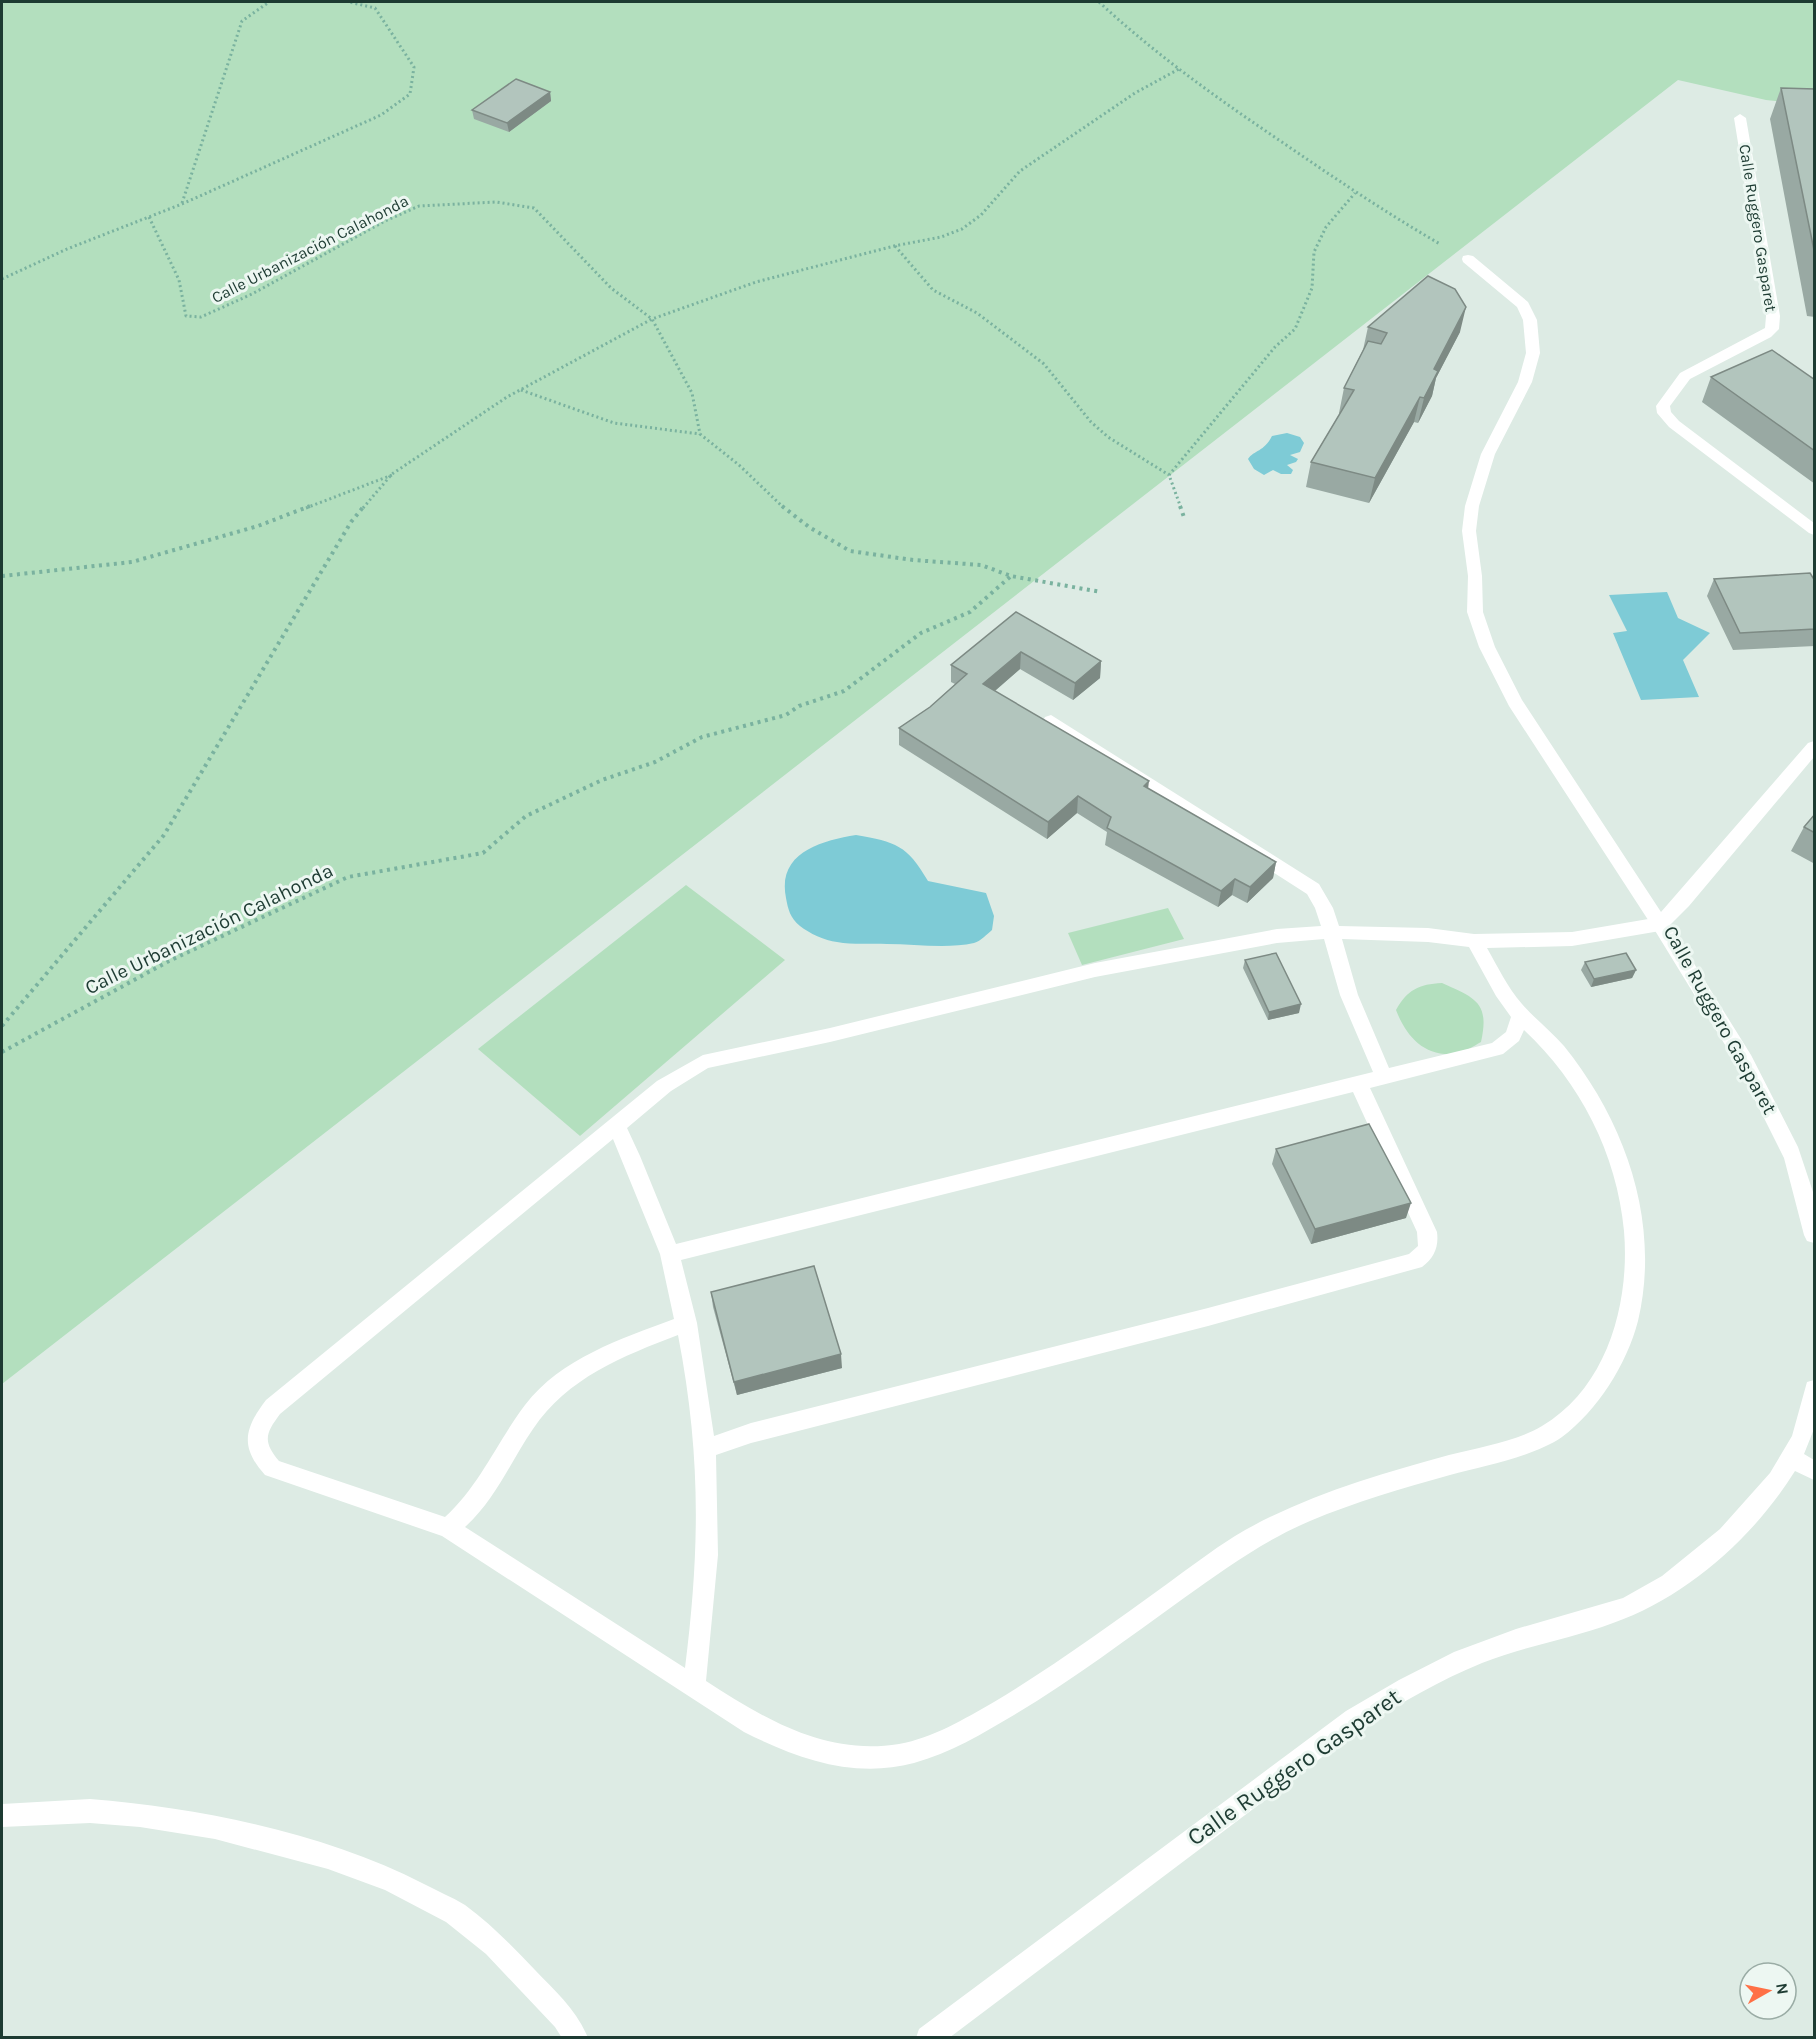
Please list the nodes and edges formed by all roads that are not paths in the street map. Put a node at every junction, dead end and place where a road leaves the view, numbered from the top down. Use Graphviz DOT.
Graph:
graph roads {
  1 [pos="1740,118"];
  2 [pos="1468,259"];
  3 [pos="1815,530"];
  4 [pos="1051,721"];
  5 [pos="1815,747"];
  6 [pos="1660,924"];
  7 [pos="1330,932"];
  8 [pos="1474,941"];
  9 [pos="1521,1015"];
  10 [pos="1383,1076"];
  11 [pos="1359,1082"];
  12 [pos="616,1126"];
  13 [pos="1815,1235"];
  14 [pos="670,1254"];
  15 [pos="687,1323"];
  16 [pos="1815,1389"];
  17 [pos="704,1449"];
  18 [pos="1792,1460"];
  19 [pos="1815,1470"];
  20 [pos="448,1527"];
  21 [pos="693,1684"];
  22 [pos="2,1816"];
  23 [pos="576,2037"];
  24 [pos="927,2037"];
  1 -- 3 [label="street, Calle Ruggero Gasparet"];
  2 -- 6 [label="street"];
  4 -- 7 [label="street"];
  5 -- 6 [label="street, Calle Ruggero Gasparet"];
  6 -- 8 [label="street"];
  6 -- 13 [label="street, Calle Ruggero Gasparet"];
  7 -- 8 [label="street"];
  7 -- 10 [label="street"];
  7 -- 12 [label="street"];
  8 -- 9 [label="street"];
  9 -- 10 [label="street"];
  9 -- 21 [label="street"];
  10 -- 11 [label="street"];
  11 -- 14 [label="street"];
  11 -- 17 [label="street"];
  12 -- 14 [label="street"];
  12 -- 20 [label="street"];
  14 -- 15 [label="street"];
  15 -- 17 [label="street"];
  15 -- 20 [label="street"];
  16 -- 18 [label="street, Calle Ruggero Gasparet"];
  17 -- 21 [label="street"];
  18 -- 19 [label="street"];
  18 -- 24 [label="street, Calle Ruggero Gasparet"];
  20 -- 21 [label="street"];
  22 -- 23 [label="street"];
}
